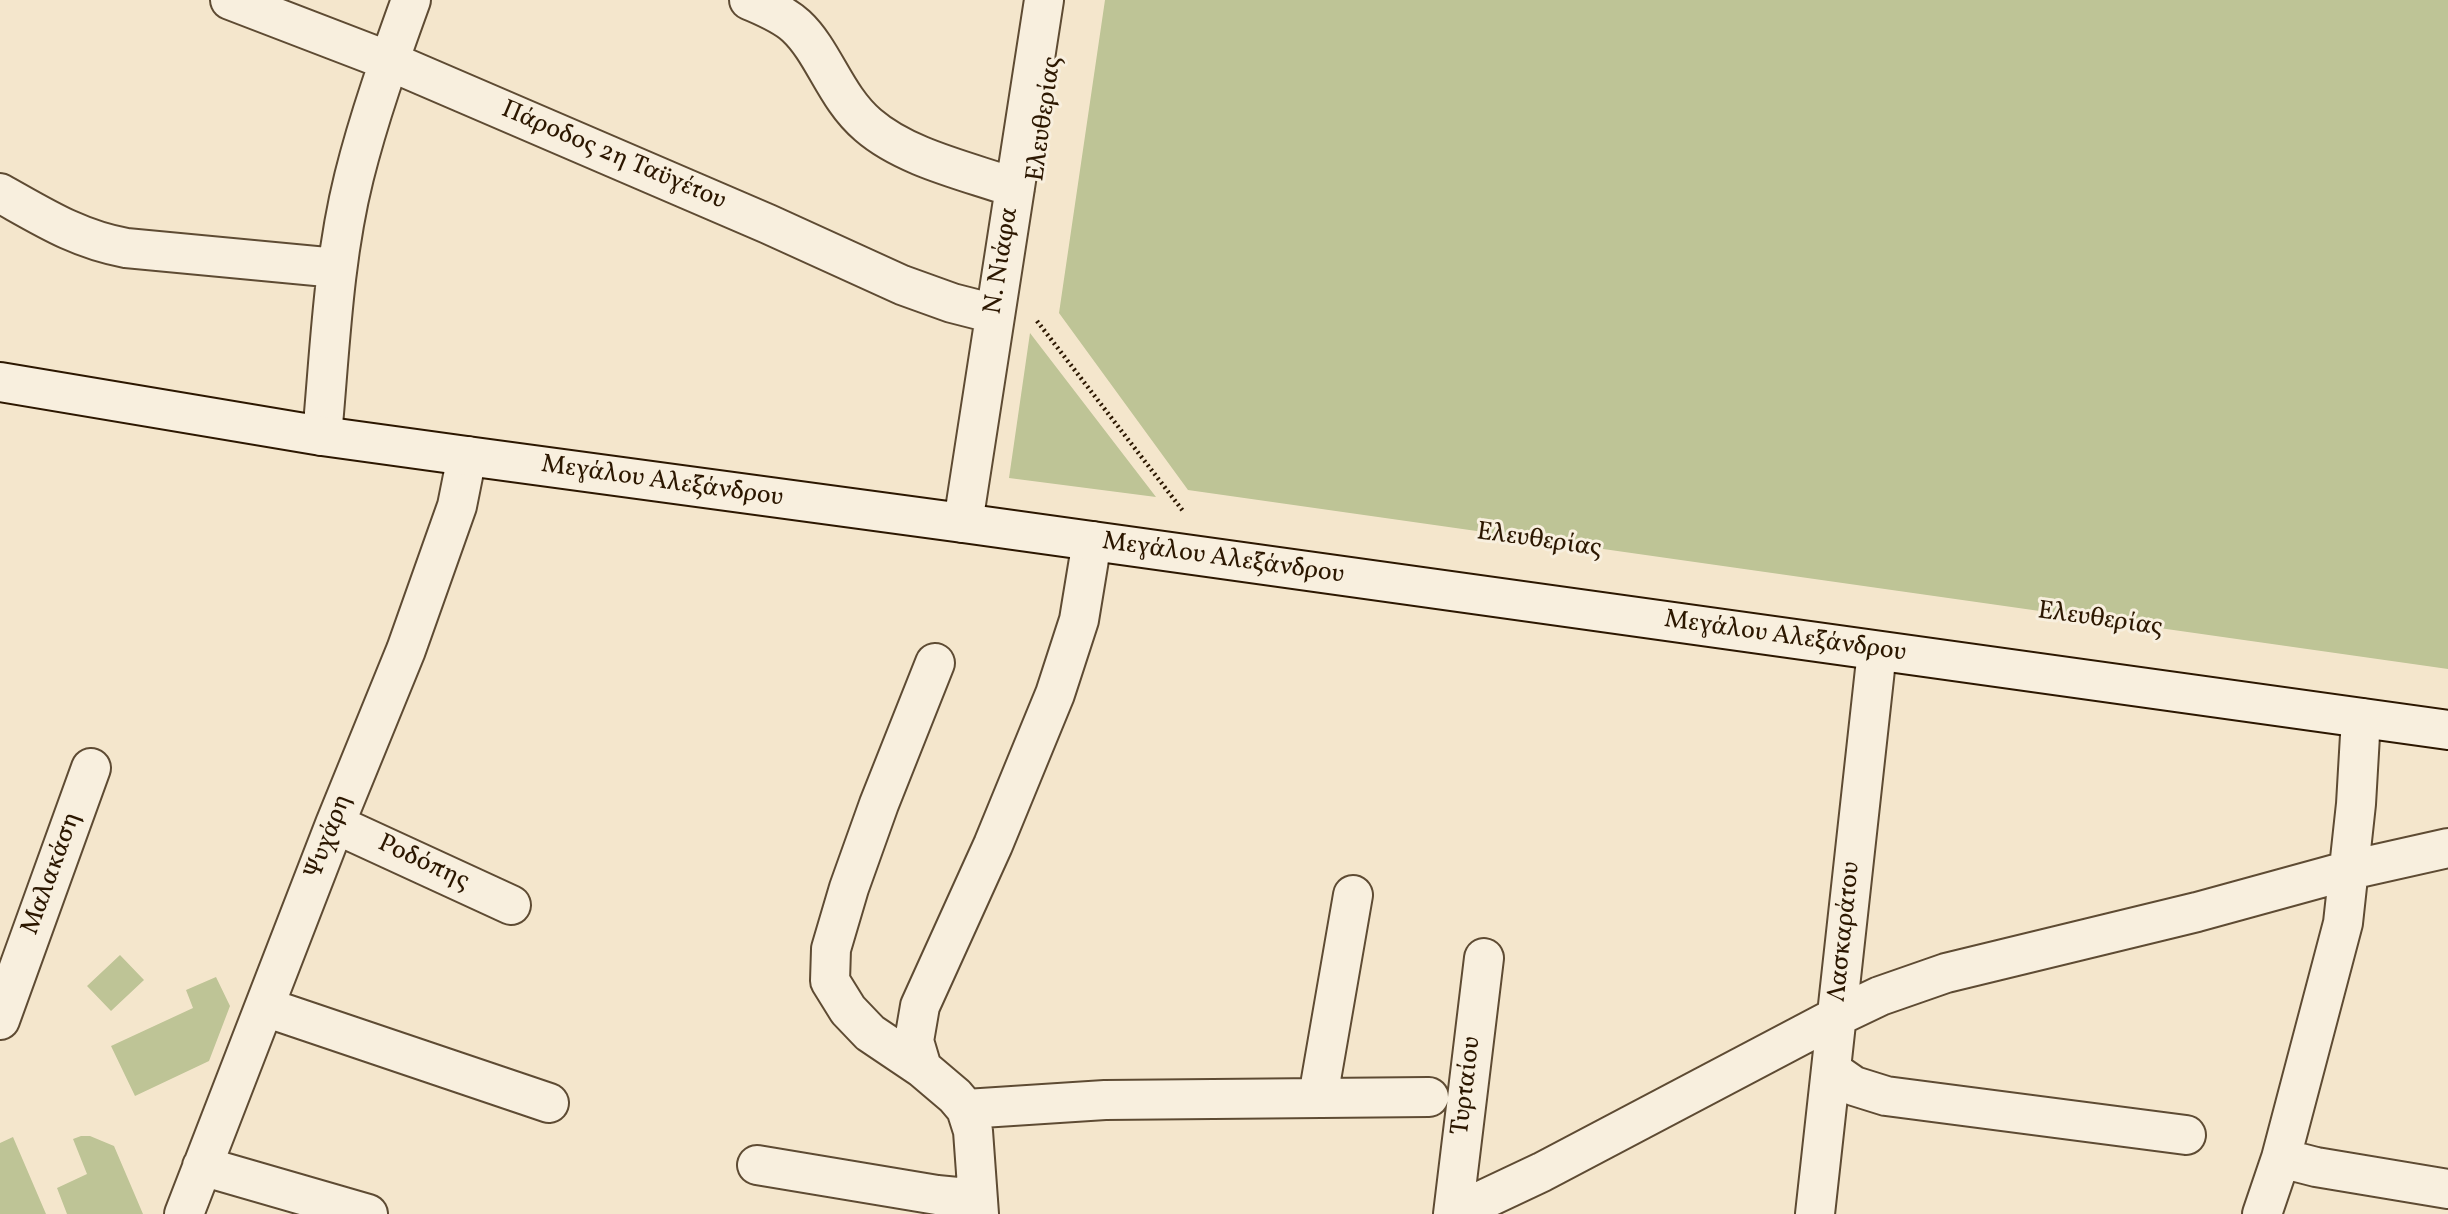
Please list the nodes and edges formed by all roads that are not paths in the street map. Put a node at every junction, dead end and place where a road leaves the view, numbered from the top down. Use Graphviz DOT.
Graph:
graph roads {
  1 [pos="230,0"];
  2 [pos="411,0"];
  3 [pos="749,0"];
  4 [pos="1044,0"];
  5 [pos="389,61"];
  6 [pos="1014,188"];
  7 [pos="0,193"];
  8 [pos="337,268"];
  9 [pos="995,314"];
  10 [pos="0,382"];
  11 [pos="322,436"];
  12 [pos="467,456"];
  13 [pos="963,523"];
  14 [pos="1092,541"];
  15 [pos="1877,651"];
  16 [pos="935,663"];
  17 [pos="2361,718"];
  18 [pos="2448,730"];
  19 [pos="91,768"];
  20 [pos="335,824"];
  21 [pos="2448,848"];
  22 [pos="2350,870"];
  23 [pos="1353,895"];
  24 [pos="511,905"];
  25 [pos="1484,958"];
  26 [pos="265,1007"];
  27 [pos="1836,1017"];
  28 [pos="0,1020"];
  29 [pos="922,1068"];
  30 [pos="1831,1070"];
  31 [pos="1318,1097"];
  32 [pos="1429,1097"];
  33 [pos="549,1103"];
  34 [pos="966,1109"];
  35 [pos="2186,1135"];
  36 [pos="1458,1155"];
  37 [pos="2281,1158"];
  38 [pos="757,1165"];
  39 [pos="202,1166"];
  40 [pos="2448,1189"];
  41 [pos="979,1207"];
  42 [pos="184,1214"];
  43 [pos="368,1214"];
  44 [pos="1429,1214"];
  45 [pos="1453,1214"];
  46 [pos="1815,1214"];
  47 [pos="2262,1214"];
  1 -- 5 [label="street, Πάροδος 2η Ταϋγέτου"];
  2 -- 5 [label="street"];
  3 -- 6 [label="street"];
  4 -- 6 [label="street, Ν. Νιάφα"];
  5 -- 8 [label="street"];
  5 -- 9 [label="street, Πάροδος 2η Ταϋγέτου"];
  6 -- 9 [label="street, Ν. Νιάφα"];
  7 -- 8 [label="street"];
  8 -- 11 [label="street"];
  9 -- 13 [label="street, Ν. Νιάφα"];
  10 -- 11 [label="street, Μεγάλου Αλεξάνδρου"];
  11 -- 12 [label="street, Μεγάλου Αλεξάνδρου"];
  12 -- 13 [label="street, Μεγάλου Αλεξάνδρου"];
  12 -- 20 [label="street, Ψυχάρη"];
  13 -- 14 [label="street, Μεγάλου Αλεξάνδρου"];
  14 -- 15 [label="street, Μεγάλου Αλεξάνδρου"];
  14 -- 29 [label="street"];
  15 -- 17 [label="street, Μεγάλου Αλεξάνδρου"];
  15 -- 27 [label="street, Λασκαράτου"];
  16 -- 29 [label="street"];
  17 -- 18 [label="street, Μεγάλου Αλεξάνδρου"];
  17 -- 22 [label="street"];
  19 -- 28 [label="street, Μαλακάση"];
  20 -- 24 [label="street, Ροδόπης"];
  20 -- 26 [label="street, Ψυχάρη"];
  21 -- 22 [label="street"];
  22 -- 27 [label="street"];
  22 -- 37 [label="street"];
  23 -- 31 [label="street"];
  25 -- 36 [label="street, Τυρταίου"];
  26 -- 33 [label="street"];
  26 -- 39 [label="street, Ψυχάρη"];
  27 -- 30 [label="street, Λασκαράτου"];
  27 -- 45 [label="street"];
  29 -- 34 [label="street"];
  30 -- 35 [label="street"];
  30 -- 46 [label="street, Λασκαράτου"];
  31 -- 32 [label="street"];
  31 -- 34 [label="street"];
  34 -- 41 [label="street"];
  36 -- 44 [label="street"];
  36 -- 45 [label="street, Τυρταίου"];
  37 -- 40 [label="street"];
  37 -- 47 [label="street"];
  38 -- 41 [label="street"];
  39 -- 42 [label="street, Ψυχάρη"];
  39 -- 43 [label="street"];
}
